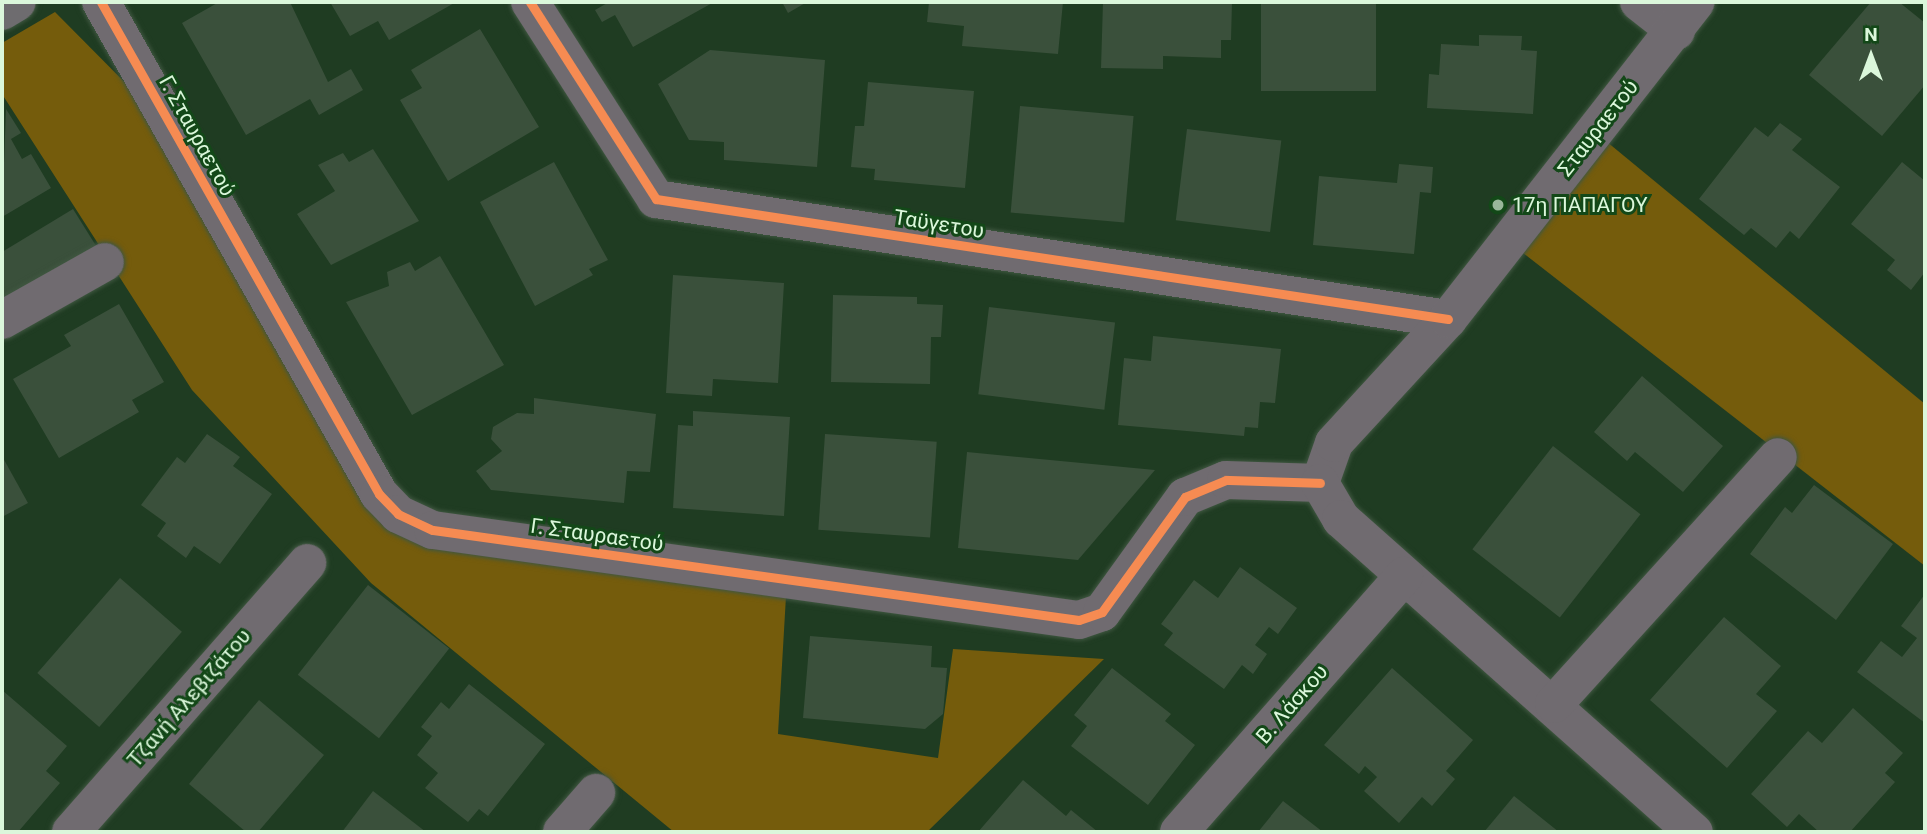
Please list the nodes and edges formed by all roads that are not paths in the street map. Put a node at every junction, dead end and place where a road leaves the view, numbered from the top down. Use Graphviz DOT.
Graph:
graph roads {
  1 [pos="18,2"];
  2 [pos="101,2"];
  3 [pos="530,2"];
  4 [pos="1639,2"];
  5 [pos="2,11"];
  6 [pos="1686,16"];
  7 [pos="105,262"];
  8 [pos="1448,319"];
  9 [pos="2,320"];
  10 [pos="1778,457"];
  11 [pos="1320,483"];
  12 [pos="307,563"];
  13 [pos="1404,576"];
  14 [pos="1554,705"];
  15 [pos="596,793"];
  16 [pos="1688,830"];
  17 [pos="71,832"];
  18 [pos="562,832"];
  19 [pos="1179,832"];
  1 -- 5 [label="street"];
  2 -- 11 [label="street, Γ. Σταυραετού"];
  3 -- 8 [label="street, Ταϋγετου"];
  4 -- 6 [label="street"];
  6 -- 8 [label="street, Σταυραετού"];
  7 -- 9 [label="street"];
  8 -- 11 [label="street, Σταυραετού"];
  10 -- 14 [label="street"];
  11 -- 13 [label="street"];
  12 -- 17 [label="street, Τζανή Αλεβιζάτου"];
  13 -- 14 [label="street"];
  13 -- 19 [label="street, Β. Λάσκου"];
  14 -- 16 [label="street"];
  15 -- 18 [label="street"];
}
